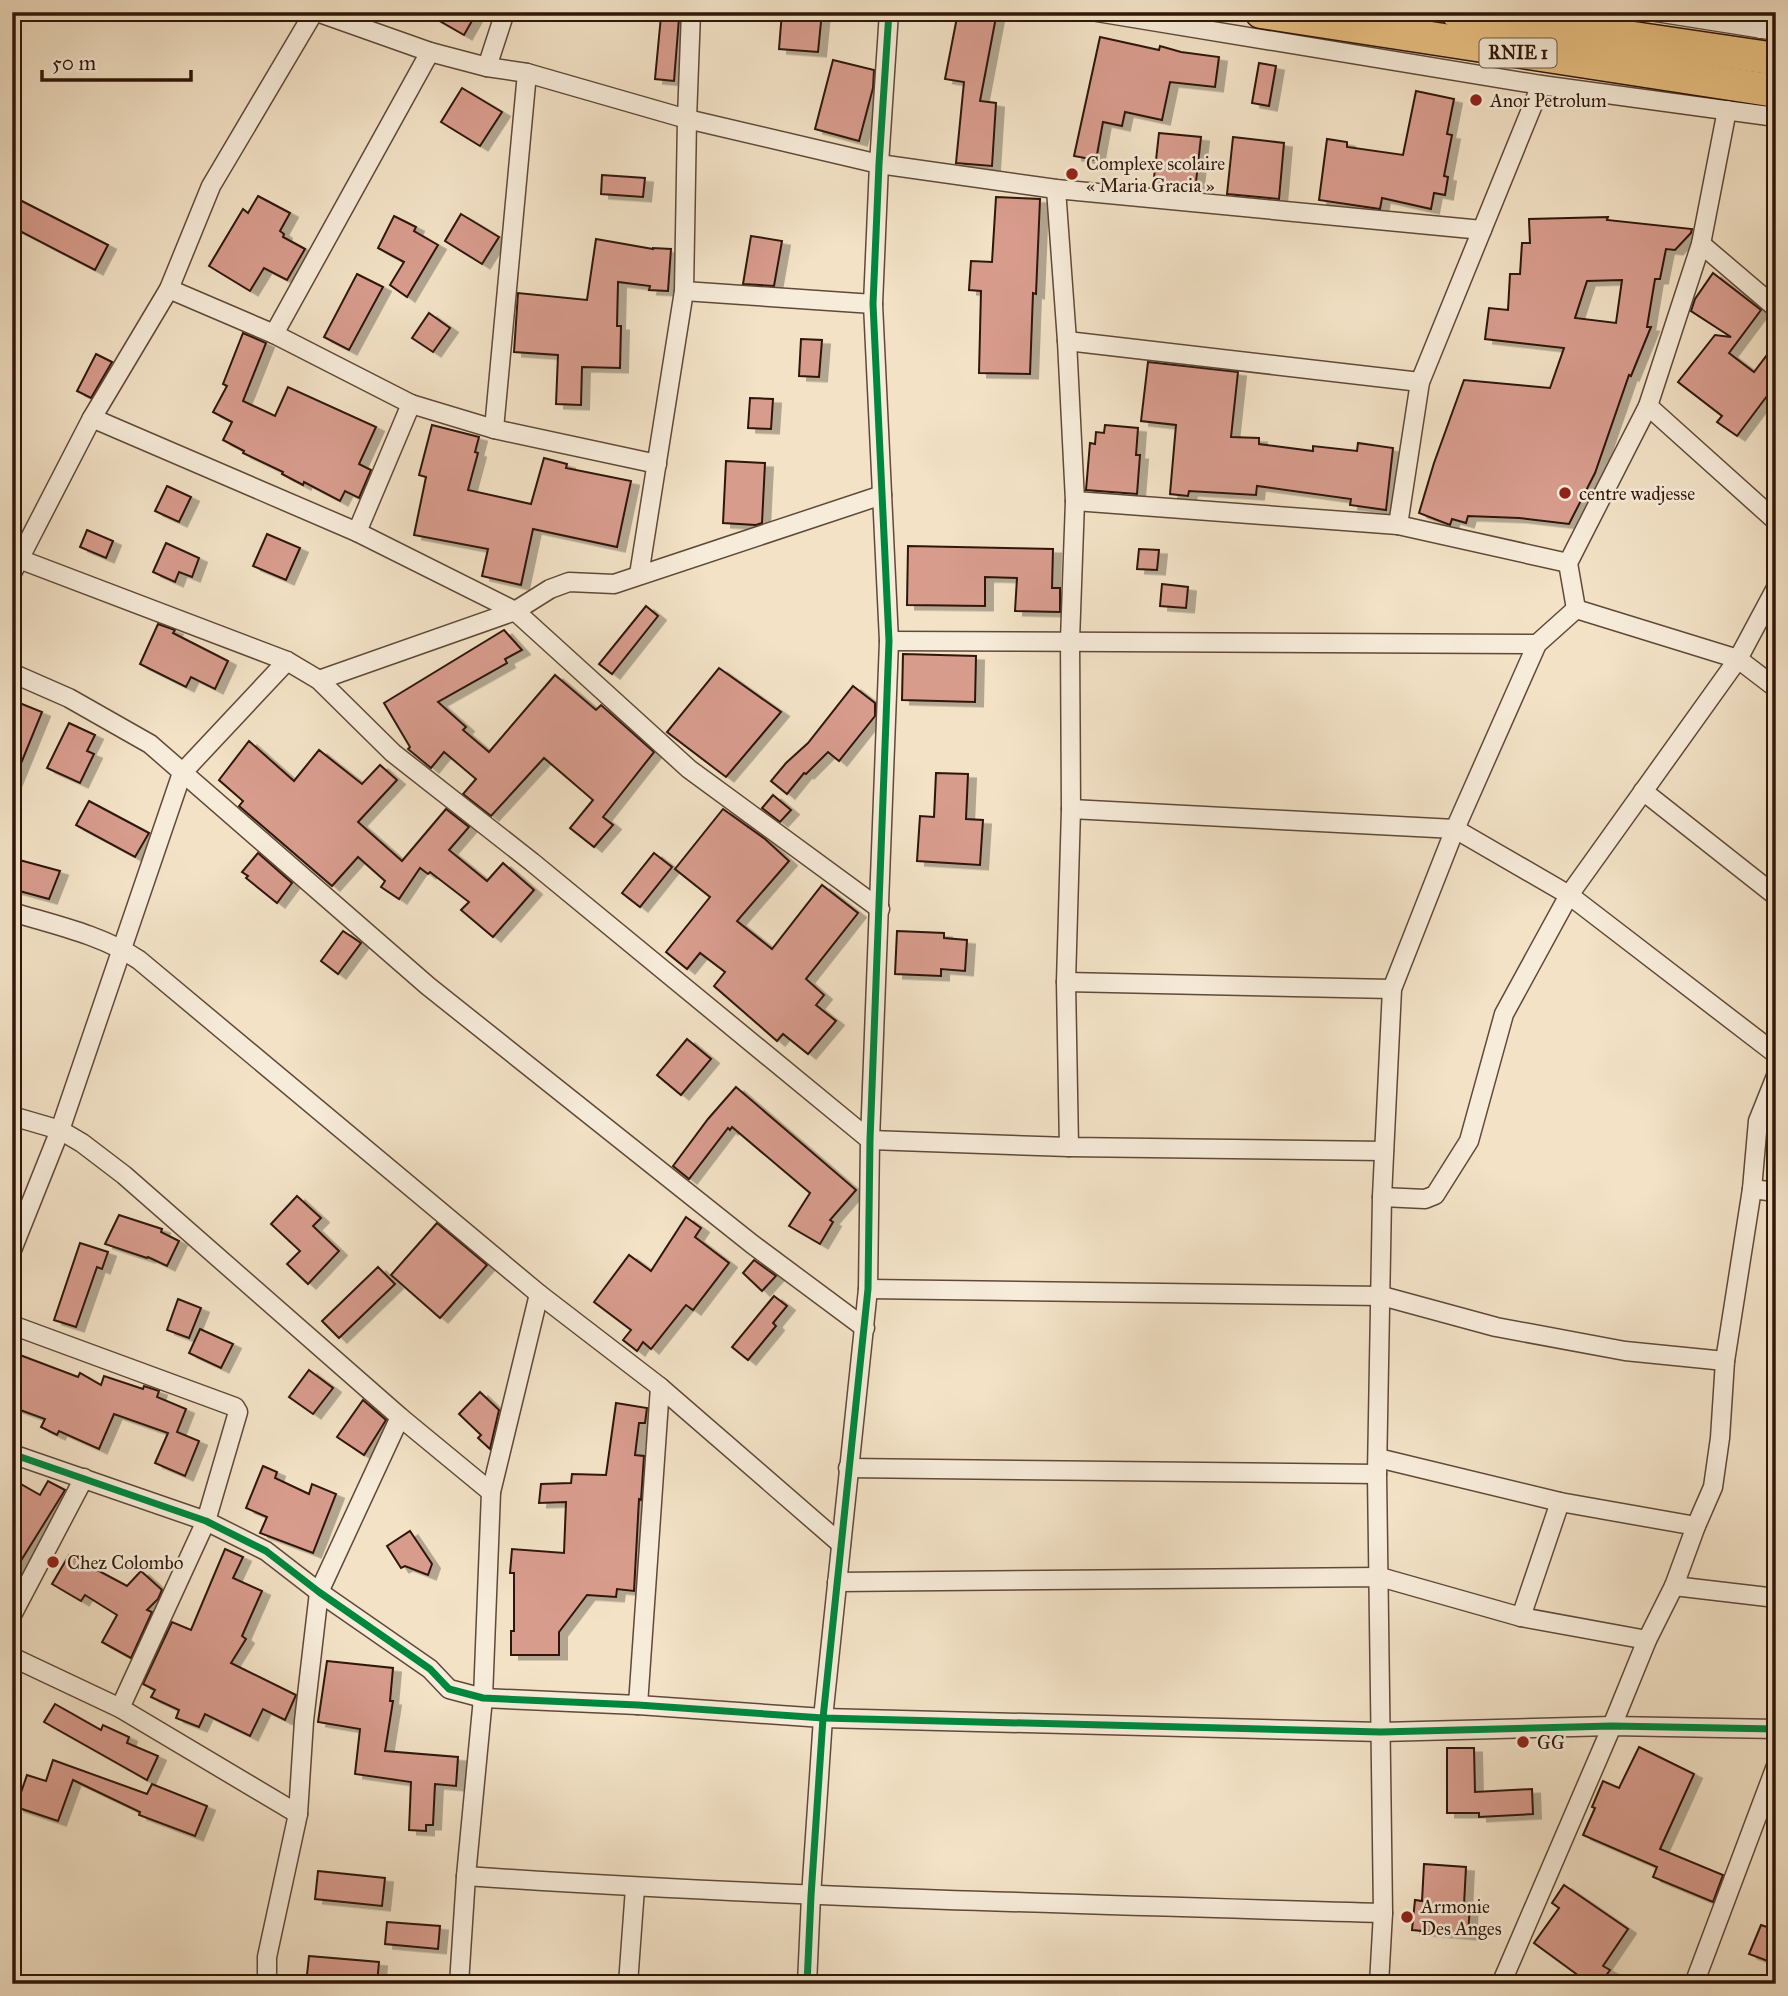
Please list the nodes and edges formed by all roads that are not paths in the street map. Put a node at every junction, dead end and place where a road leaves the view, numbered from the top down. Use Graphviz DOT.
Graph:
graph roads {
  1 [pos="316,12"];
  2 [pos="505,12"];
  3 [pos="691,12"];
  4 [pos="889,12"];
  5 [pos="1097,12"];
  6 [pos="1261,12"];
  7 [pos="1457,12"];
  8 [pos="1656,12"];
  9 [pos="1769,24"];
  10 [pos="430,52"];
  11 [pos="1776,59"];
  12 [pos="486,67"];
  13 [pos="527,74"];
  14 [pos="1541,85"];
  15 [pos="1776,91"];
  16 [pos="1727,110"];
  17 [pos="1776,117"];
  18 [pos="687,119"];
  19 [pos="879,164"];
  20 [pos="1056,189"];
  21 [pos="1482,230"];
  22 [pos="1701,244"];
  23 [pos="169,289"];
  24 [pos="684,291"];
  25 [pos="873,304"];
  26 [pos="1776,308"];
  27 [pos="274,334"];
  28 [pos="1068,341"];
  29 [pos="1420,382"];
  30 [pos="411,404"];
  31 [pos="1648,406"];
  32 [pos="92,418"];
  33 [pos="494,429"];
  34 [pos="657,464"];
  35 [pos="882,495"];
  36 [pos="1075,501"];
  37 [pos="1776,522"];
  38 [pos="1398,525"];
  39 [pos="357,532"];
  40 [pos="1568,563"];
  41 [pos="16,566"];
  42 [pos="639,575"];
  43 [pos="1776,588"];
  44 [pos="1576,609"];
  45 [pos="515,611"];
  46 [pos="1070,640"];
  47 [pos="889,641"];
  48 [pos="1537,645"];
  49 [pos="1738,659"];
  50 [pos="287,661"];
  51 [pos="12,673"];
  52 [pos="320,680"];
  53 [pos="1776,688"];
  54 [pos="182,773"];
  55 [pos="1643,791"];
  56 [pos="1071,809"];
  57 [pos="1455,829"];
  58 [pos="1569,895"];
  59 [pos="1776,896"];
  60 [pos="880,909"];
  61 [pos="12,912"];
  62 [pos="122,949"];
  63 [pos="1066,982"];
  64 [pos="1392,989"];
  65 [pos="1776,1054"];
  66 [pos="1776,1076"];
  67 [pos="12,1116"];
  68 [pos="60,1130"];
  69 [pos="870,1140"];
  70 [pos="1069,1147"];
  71 [pos="1384,1151"];
  72 [pos="1752,1189"];
  73 [pos="1776,1192"];
  74 [pos="1382,1198"];
  75 [pos="12,1250"];
  76 [pos="868,1289"];
  77 [pos="539,1294"];
  78 [pos="1381,1296"];
  79 [pos="12,1325"];
  80 [pos="865,1328"];
  81 [pos="1725,1362"];
  82 [pos="660,1387"];
  83 [pos="400,1417"];
  84 [pos="12,1454"];
  85 [pos="1377,1466"];
  86 [pos="848,1468"];
  87 [pos="84,1478"];
  88 [pos="491,1492"];
  89 [pos="1560,1502"];
  90 [pos="206,1521"];
  91 [pos="1696,1526"];
  92 [pos="841,1544"];
  93 [pos="1380,1577"];
  94 [pos="837,1582"];
  95 [pos="1674,1586"];
  96 [pos="319,1592"];
  97 [pos="1776,1598"];
  98 [pos="12,1615"];
  99 [pos="1521,1617"];
  100 [pos="1647,1640"];
  101 [pos="12,1657"];
  102 [pos="482,1698"];
  103 [pos="638,1705"];
  104 [pos="120,1708"];
  105 [pos="823,1718"];
  106 [pos="1612,1726"];
  107 [pos="1776,1729"];
  108 [pos="1381,1732"];
  109 [pos="1776,1766"];
  110 [pos="298,1814"];
  111 [pos="466,1877"];
  112 [pos="635,1888"];
  113 [pos="811,1896"];
  114 [pos="1384,1913"];
  115 [pos="267,1984"];
  116 [pos="459,1984"];
  117 [pos="628,1984"];
  118 [pos="807,1984"];
  119 [pos="1379,1984"];
  120 [pos="1501,1984"];
  121 [pos="1694,1984"];
  1 -- 10 [label="street"];
  1 -- 23 [label="street"];
  2 -- 12 [label="street"];
  3 -- 18 [label="street"];
  4 -- 19 [label="street"];
  5 -- 14 [label="street"];
  6 -- 15 [label="highway, RNIE 1"];
  7 -- 11 [label="highway, RNIE 1"];
  8 -- 9 [label="street"];
  10 -- 12 [label="street"];
  10 -- 27 [label="street"];
  12 -- 13 [label="street"];
  13 -- 18 [label="street"];
  13 -- 33 [label="street"];
  14 -- 16 [label="street"];
  14 -- 21 [label="street"];
  16 -- 17 [label="street"];
  16 -- 22 [label="street"];
  18 -- 19 [label="street"];
  18 -- 24 [label="street"];
  19 -- 20 [label="street"];
  19 -- 25 [label="street"];
  20 -- 21 [label="street"];
  20 -- 28 [label="street"];
  21 -- 29 [label="street"];
  22 -- 26 [label="street"];
  22 -- 31 [label="street"];
  23 -- 27 [label="street"];
  23 -- 32 [label="street"];
  24 -- 25 [label="street"];
  24 -- 34 [label="street"];
  25 -- 35 [label="street"];
  27 -- 30 [label="street"];
  28 -- 29 [label="street"];
  28 -- 36 [label="street"];
  29 -- 38 [label="street"];
  30 -- 33 [label="street"];
  30 -- 39 [label="street"];
  31 -- 37 [label="street"];
  31 -- 40 [label="street"];
  32 -- 39 [label="street"];
  32 -- 41 [label="street"];
  33 -- 34 [label="street"];
  34 -- 42 [label="street"];
  35 -- 42 [label="street"];
  35 -- 47 [label="street"];
  36 -- 38 [label="street"];
  36 -- 46 [label="street"];
  38 -- 40 [label="street"];
  39 -- 45 [label="street"];
  40 -- 44 [label="street"];
  41 -- 50 [label="street"];
  42 -- 45 [label="street"];
  43 -- 49 [label="street"];
  44 -- 48 [label="street"];
  44 -- 49 [label="street"];
  45 -- 52 [label="street"];
  45 -- 60 [label="street"];
  46 -- 47 [label="street"];
  46 -- 48 [label="street"];
  46 -- 56 [label="street"];
  47 -- 60 [label="street"];
  48 -- 57 [label="street"];
  49 -- 53 [label="street"];
  49 -- 55 [label="street"];
  50 -- 52 [label="street"];
  50 -- 54 [label="street"];
  51 -- 54 [label="street"];
  52 -- 69 [label="street"];
  54 -- 62 [label="street"];
  54 -- 80 [label="street"];
  55 -- 58 [label="street"];
  55 -- 59 [label="street"];
  56 -- 57 [label="street"];
  56 -- 63 [label="street"];
  57 -- 58 [label="street"];
  57 -- 64 [label="street"];
  58 -- 65 [label="street"];
  58 -- 74 [label="street"];
  60 -- 69 [label="street"];
  61 -- 62 [label="street"];
  62 -- 68 [label="street"];
  62 -- 77 [label="street"];
  63 -- 64 [label="street"];
  63 -- 70 [label="street"];
  64 -- 71 [label="street"];
  66 -- 72 [label="street"];
  67 -- 68 [label="street"];
  68 -- 75 [label="street"];
  68 -- 83 [label="street"];
  69 -- 70 [label="street"];
  69 -- 76 [label="street"];
  70 -- 71 [label="street"];
  71 -- 74 [label="street"];
  72 -- 73 [label="street"];
  72 -- 81 [label="street"];
  74 -- 78 [label="street"];
  76 -- 78 [label="street"];
  76 -- 80 [label="street"];
  77 -- 82 [label="street"];
  77 -- 88 [label="street"];
  78 -- 81 [label="street"];
  78 -- 85 [label="street"];
  79 -- 90 [label="street"];
  80 -- 86 [label="street"];
  81 -- 91 [label="street"];
  82 -- 92 [label="street"];
  82 -- 103 [label="street"];
  83 -- 88 [label="street"];
  83 -- 96 [label="street"];
  84 -- 87 [label="street"];
  85 -- 86 [label="street"];
  85 -- 89 [label="street"];
  85 -- 93 [label="street"];
  86 -- 92 [label="street"];
  87 -- 90 [label="street"];
  87 -- 98 [label="street"];
  88 -- 102 [label="street"];
  89 -- 91 [label="street"];
  89 -- 99 [label="street"];
  90 -- 96 [label="street"];
  90 -- 104 [label="street"];
  91 -- 95 [label="street"];
  92 -- 94 [label="street"];
  93 -- 94 [label="street"];
  93 -- 99 [label="street"];
  93 -- 108 [label="street"];
  94 -- 105 [label="street"];
  95 -- 97 [label="street"];
  95 -- 100 [label="street"];
  96 -- 102 [label="street"];
  96 -- 110 [label="street"];
  99 -- 100 [label="street"];
  100 -- 106 [label="street"];
  101 -- 104 [label="street"];
  102 -- 103 [label="street"];
  102 -- 111 [label="street"];
  103 -- 105 [label="street"];
  104 -- 110 [label="street"];
  105 -- 108 [label="street"];
  105 -- 113 [label="street"];
  106 -- 107 [label="street"];
  106 -- 108 [label="street"];
  106 -- 120 [label="street"];
  108 -- 114 [label="street"];
  109 -- 121 [label="street"];
  110 -- 115 [label="street"];
  111 -- 112 [label="street"];
  111 -- 116 [label="street"];
  112 -- 113 [label="street"];
  112 -- 117 [label="street"];
  113 -- 114 [label="street"];
  113 -- 118 [label="street"];
  114 -- 119 [label="street"];
}
